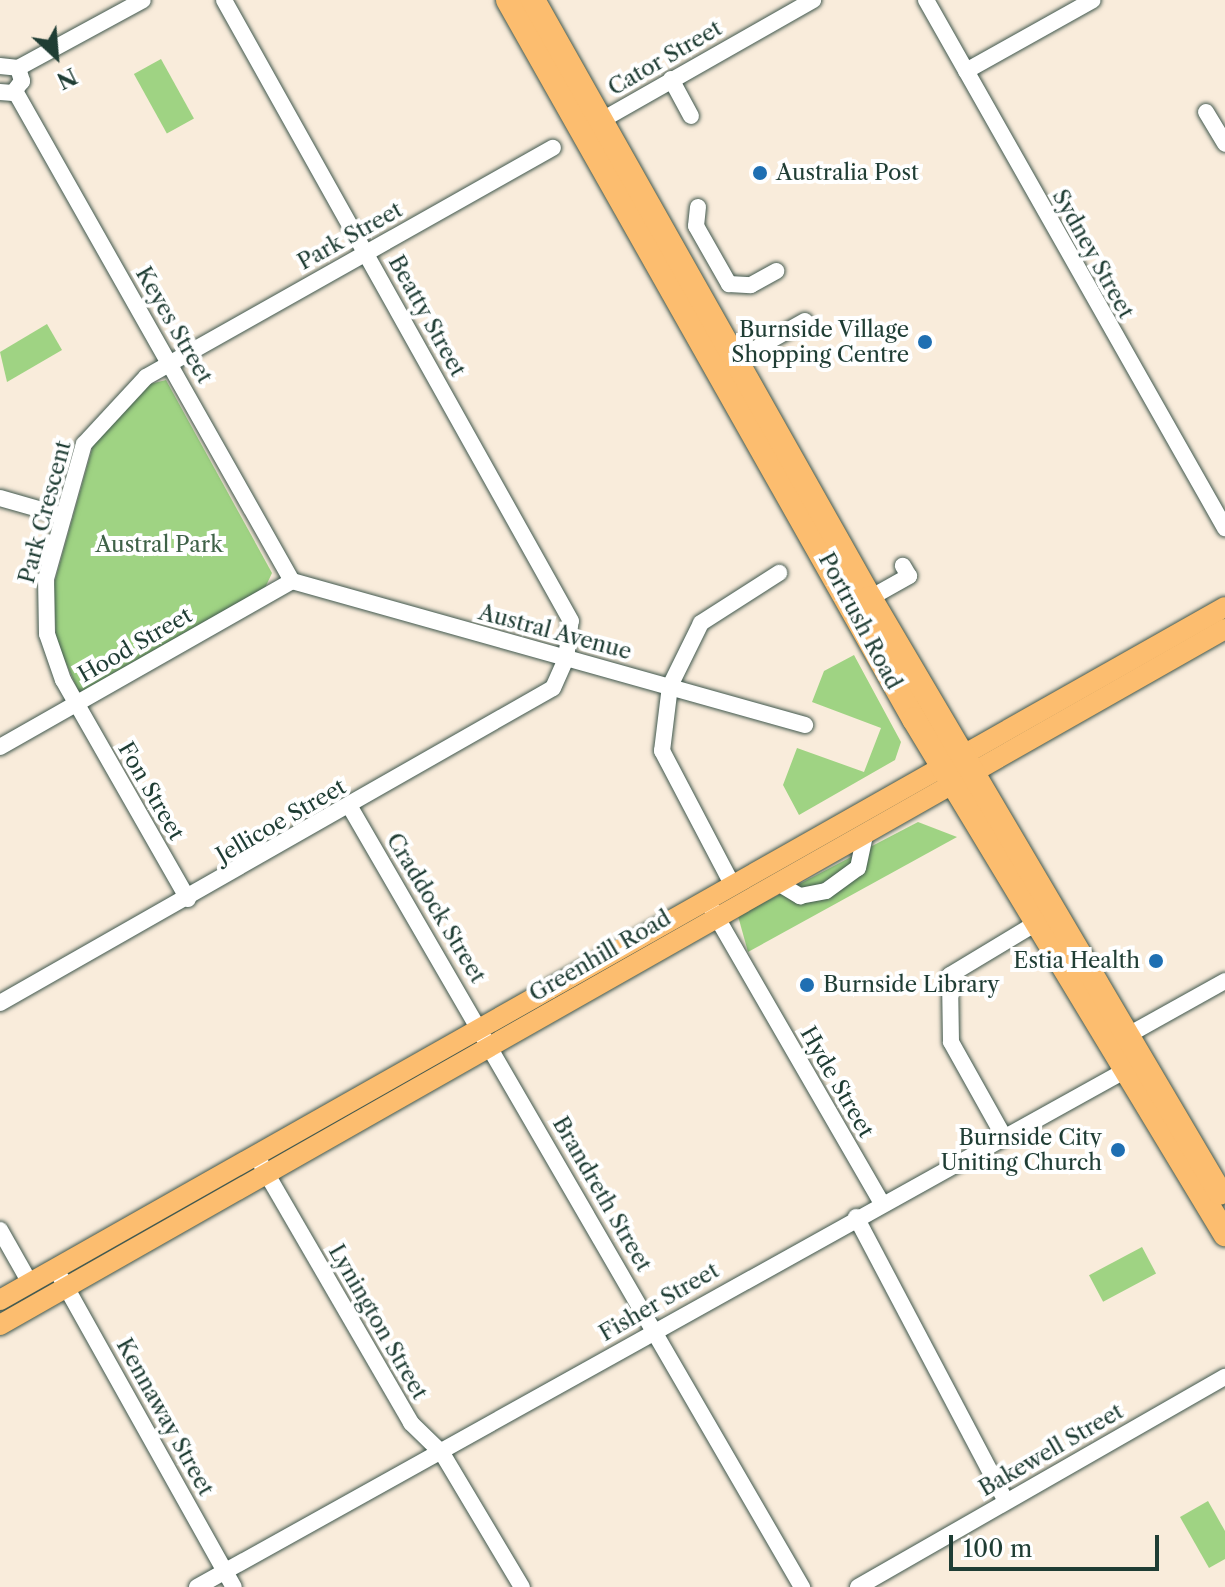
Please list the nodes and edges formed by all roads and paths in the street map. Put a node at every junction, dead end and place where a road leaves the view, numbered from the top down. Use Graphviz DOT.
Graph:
graph roads {
  1 [pos="143,0"];
  2 [pos="224,0"];
  3 [pos="508,0"];
  4 [pos="533,0"];
  5 [pos="813,0"];
  6 [pos="926,0"];
  7 [pos="1093,0"];
  8 [pos="0,66"];
  9 [pos="18,68"];
  10 [pos="966,71"];
  11 [pos="671,79"];
  12 [pos="8,92"];
  13 [pos="1206,112"];
  14 [pos="691,116"];
  15 [pos="591,126"];
  16 [pos="1225,144"];
  17 [pos="553,148"];
  18 [pos="698,207"];
  19 [pos="367,252"];
  20 [pos="776,271"];
  21 [pos="804,320"];
  22 [pos="757,348"];
  23 [pos="170,363"];
  24 [pos="0,498"];
  25 [pos="63,516"];
  26 [pos="1225,528"];
  27 [pos="903,566"];
  28 [pos="779,573"];
  29 [pos="292,581"];
  30 [pos="870,598"];
  31 [pos="1225,607"];
  32 [pos="1225,629"];
  33 [pos="566,659"];
  34 [pos="670,686"];
  35 [pos="77,704"];
  36 [pos="805,725"];
  37 [pos="0,747"];
  38 [pos="959,770"];
  39 [pos="350,807"];
  40 [pos="865,836"];
  41 [pos="778,883"];
  42 [pos="733,886"];
  43 [pos="188,899"];
  44 [pos="712,909"];
  45 [pos="1038,922"];
  46 [pos="1225,981"];
  47 [pos="0,1003"];
  48 [pos="1128,1035"];
  49 [pos="488,1038"];
  50 [pos="1137,1066"];
  51 [pos="1003,1135"];
  52 [pos="255,1154"];
  53 [pos="266,1173"];
  54 [pos="881,1202"];
  55 [pos="1225,1202"];
  56 [pos="856,1217"];
  57 [pos="0,1230"];
  58 [pos="1225,1234"];
  59 [pos="57,1269"];
  60 [pos="30,1283"];
  61 [pos="67,1288"];
  62 [pos="0,1300"];
  63 [pos="0,1325"];
  64 [pos="655,1330"];
  65 [pos="1225,1377"];
  66 [pos="442,1453"];
  67 [pos="1006,1501"];
  68 [pos="225,1571"];
  69 [pos="197,1587"];
  70 [pos="234,1587"];
  71 [pos="522,1587"];
  72 [pos="802,1587"];
  73 [pos="858,1587"];
  1 -- 9 [label="street"];
  2 -- 19 [label="street, Beatty Street"];
  3 -- 15 [label="highway, Portrush Road"];
  4 -- 15 [label="highway, Portrush Road"];
  5 -- 11 [label="street, Cator Street"];
  6 -- 10 [label="street, Sydney Street"];
  7 -- 10 [label="street"];
  8 -- 9 [label="street"];
  9 -- 12 [label="street"];
  10 -- 26 [label="street, Sydney Street"];
  11 -- 14 [label="street"];
  11 -- 15 [label="street, Cator Street"];
  12 -- 23 [label="street, Keyes Street"];
  13 -- 16 [label="street"];
  15 -- 30 [label="highway, Portrush Road"];
  15 -- 38 [label="highway, Portrush Road"];
  17 -- 19 [label="street, Park Street"];
  18 -- 20 [label="street"];
  19 -- 23 [label="street, Park Street"];
  19 -- 33 [label="street, Beatty Street"];
  21 -- 22 [label="street"];
  23 -- 25 [label="street, Park Crescent"];
  23 -- 29 [label="street, Keyes Street"];
  24 -- 25 [label="street"];
  25 -- 35 [label="street, Park Crescent"];
  27 -- 30 [label="street"];
  28 -- 34 [label="street"];
  29 -- 33 [label="street, Austral Avenue"];
  29 -- 35 [label="street, Hood Street"];
  30 -- 38 [label="highway, Portrush Road"];
  31 -- 38 [label="main road, Greenhill Road"];
  32 -- 38 [label="main road, Greenhill Road"];
  33 -- 34 [label="street, Austral Avenue"];
  33 -- 39 [label="street, Jellicoe Street"];
  34 -- 36 [label="street, Austral Avenue"];
  34 -- 42 [label="street"];
  35 -- 37 [label="street, Hood Street"];
  35 -- 43 [label="street, Fon Street"];
  38 -- 40 [label="main road, Greenhill Road"];
  38 -- 42 [label="main road, Greenhill Road"];
  38 -- 45 [label="highway, Portrush Road"];
  38 -- 48 [label="highway, Portrush Road"];
  39 -- 43 [label="street, Jellicoe Street"];
  39 -- 49 [label="street, Craddock Street"];
  40 -- 41 [label="main road, Greenhill Road"];
  40 -- 41 [label="street"];
  41 -- 44 [label="main road, Greenhill Road"];
  42 -- 44 [label="main road, Greenhill Road"];
  43 -- 47 [label="street, Jellicoe Street"];
  44 -- 49 [label="main road, Greenhill Road"];
  44 -- 54 [label="street, Hyde Street"];
  45 -- 50 [label="highway, Portrush Road"];
  45 -- 51 [label="street"];
  46 -- 48 [label="street"];
  48 -- 50 [label="highway, Portrush Road"];
  49 -- 52 [label="main road, Greenhill Road"];
  49 -- 53 [label="main road, Greenhill Road"];
  49 -- 64 [label="street, Brandreth Street"];
  50 -- 51 [label="street, Fisher Street"];
  50 -- 55 [label="highway, Portrush Road"];
  50 -- 58 [label="highway, Portrush Road"];
  51 -- 54 [label="street, Fisher Street"];
  52 -- 53 [label="street, Lynington Street"];
  52 -- 59 [label="main road, Greenhill Road"];
  53 -- 61 [label="main road, Greenhill Road"];
  53 -- 66 [label="street, Lynington Street"];
  54 -- 56 [label="street, Fisher Street"];
  56 -- 64 [label="street, Fisher Street"];
  56 -- 67 [label="street"];
  57 -- 60 [label="street"];
  59 -- 60 [label="main road, Greenhill Road"];
  59 -- 61 [label="street, Kennaway Street"];
  60 -- 62 [label="main road, Greenhill Road"];
  61 -- 63 [label="main road, Greenhill Road"];
  61 -- 68 [label="street, Kennaway Street"];
  64 -- 66 [label="street, Fisher Street"];
  64 -- 72 [label="street, Brandreth Street"];
  65 -- 67 [label="street, Bakewell Street"];
  66 -- 68 [label="street, Fisher Street"];
  66 -- 71 [label="street, Lynington Street"];
  67 -- 73 [label="street, Bakewell Street"];
  68 -- 69 [label="street, Fisher Street"];
  68 -- 70 [label="street, Kennaway Street"];
}
